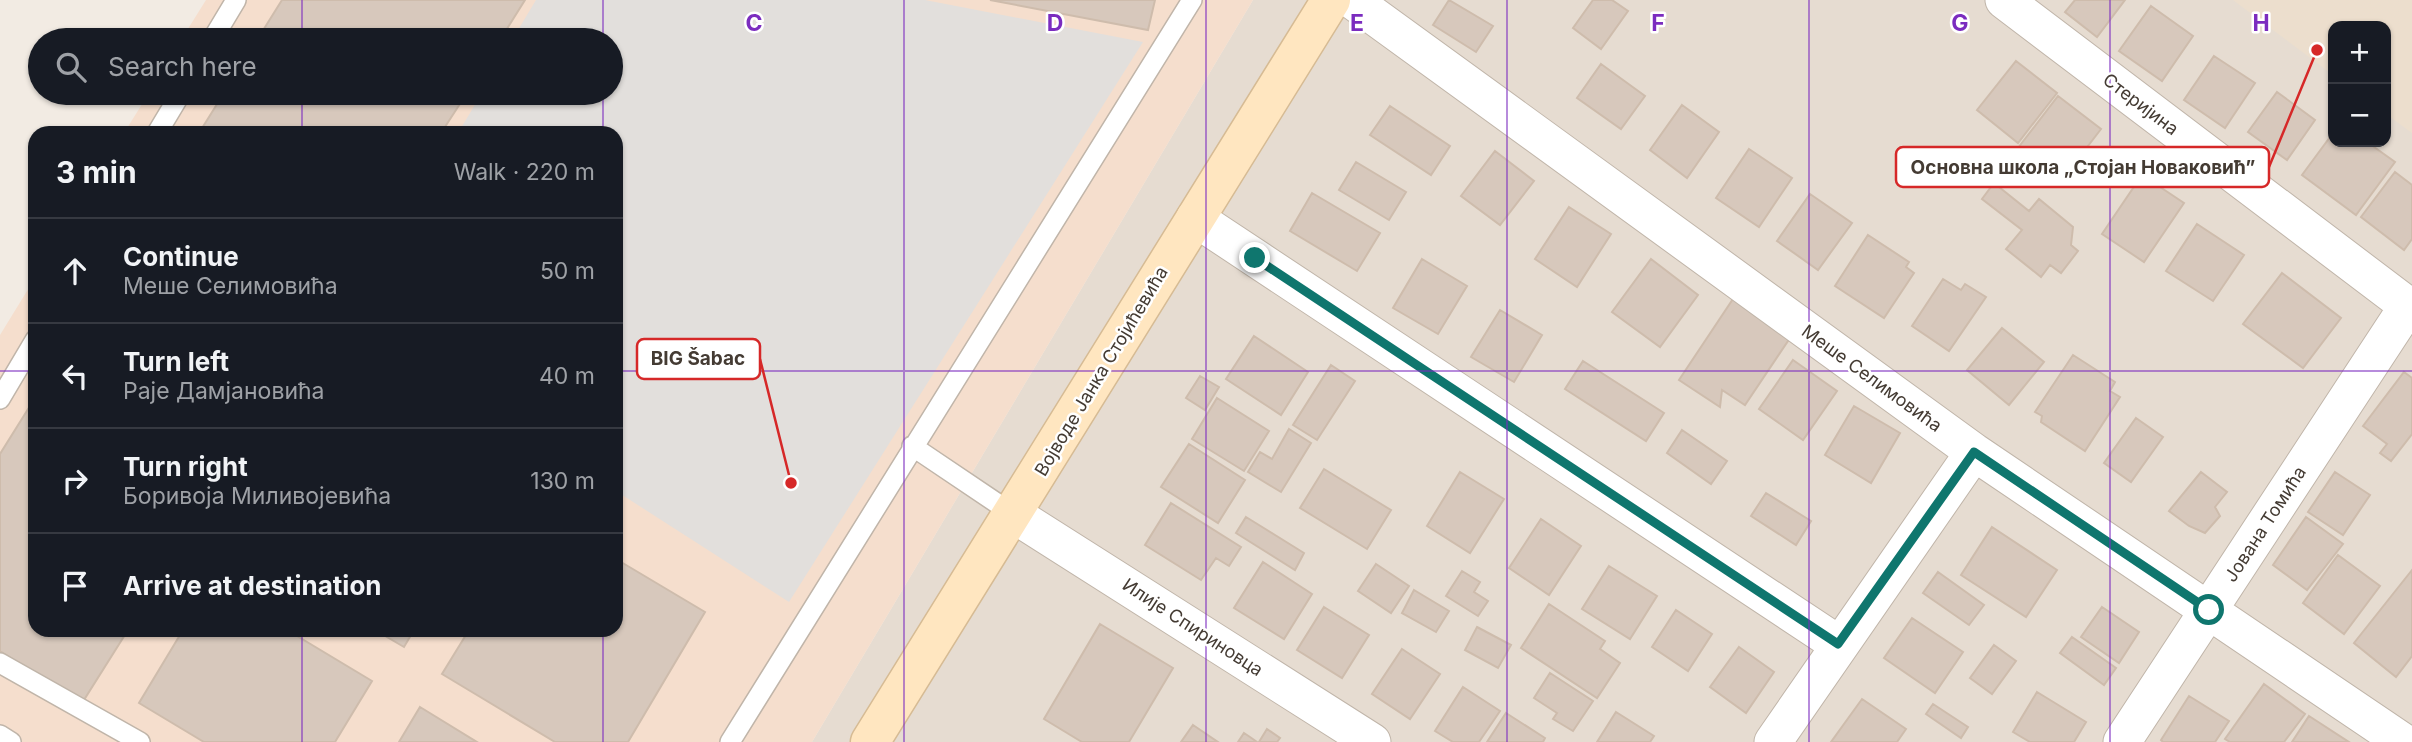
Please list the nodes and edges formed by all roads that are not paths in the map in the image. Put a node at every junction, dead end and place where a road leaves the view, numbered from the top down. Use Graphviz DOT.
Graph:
graph roads {
  1 [pos="236,0"];
  2 [pos="1192,0"];
  3 [pos="1331,0"];
  4 [pos="1352,0"];
  5 [pos="2004,0"];
  6 [pos="219,28"];
  7 [pos="174,105"];
  8 [pos="161,126"];
  9 [pos="1195,218"];
  10 [pos="2410,307"];
  11 [pos="28,352"];
  12 [pos="0,399"];
  13 [pos="912,446"];
  14 [pos="1974,452"];
  15 [pos="1013,514"];
  16 [pos="2209,610"];
  17 [pos="1838,644"];
  18 [pos="0,663"];
  19 [pos="0,735"];
  20 [pos="11,742"];
  21 [pos="140,742"];
  22 [pos="730,742"];
  23 [pos="870,742"];
  24 [pos="1372,742"];
  25 [pos="1773,742"];
  26 [pos="2122,742"];
  27 [pos="2403,742"];
  1 -- 6 [label="lane"];
  2 -- 13 [label="lane"];
  3 -- 9 [label="street, Војводе Јанка Стојићевића"];
  4 -- 14 [label="street, Меше Селимовића"];
  5 -- 10 [label="street, Стеријина"];
  7 -- 8 [label="lane"];
  9 -- 15 [label="street, Војводе Јанка Стојићевића"];
  9 -- 17 [label="street"];
  10 -- 16 [label="street, Јована Томића"];
  11 -- 12 [label="lane"];
  13 -- 15 [label="lane"];
  13 -- 22 [label="lane"];
  14 -- 16 [label="street, Меше Селимовића"];
  14 -- 17 [label="street"];
  15 -- 23 [label="street, Војводе Јанка Стојићевића"];
  15 -- 24 [label="street, Илије Спириновца"];
  16 -- 26 [label="street, Јована Томића"];
  16 -- 27 [label="street, Меше Селимовића"];
  17 -- 25 [label="street"];
  18 -- 21 [label="lane"];
  19 -- 20 [label="lane"];
}
